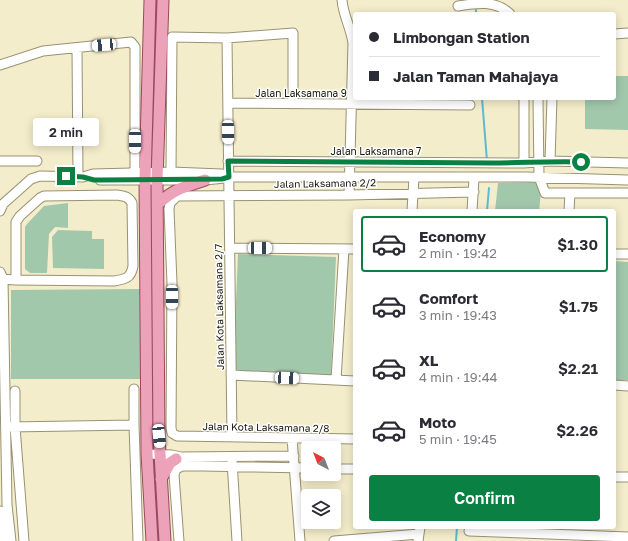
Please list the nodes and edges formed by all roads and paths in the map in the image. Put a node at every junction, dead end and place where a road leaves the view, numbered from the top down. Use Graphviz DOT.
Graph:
graph roads {
  1 [pos="150,0"];
  2 [pos="163,0"];
  3 [pos="342,0"];
  4 [pos="458,6"];
  5 [pos="508,12"];
  6 [pos="628,33"];
  7 [pos="616,34"];
  8 [pos="227,38"];
  9 [pos="353,39"];
  10 [pos="77,48"];
  11 [pos="353,63"];
  12 [pos="0,65"];
  13 [pos="524,100"];
  14 [pos="538,100"];
  15 [pos="552,100"];
  16 [pos="228,103"];
  17 [pos="293,104"];
  18 [pos="351,104"];
  19 [pos="470,105"];
  20 [pos="0,161"];
  21 [pos="37,161"];
  22 [pos="228,161"];
  23 [pos="550,161"];
  24 [pos="350,162"];
  25 [pos="538,162"];
  26 [pos="524,163"];
  27 [pos="628,163"];
  28 [pos="170,172"];
  29 [pos="142,175"];
  30 [pos="158,176"];
  31 [pos="81,177"];
  32 [pos="229,177"];
  33 [pos="414,177"];
  34 [pos="539,177"];
  35 [pos="350,178"];
  36 [pos="474,178"];
  37 [pos="111,180"];
  38 [pos="205,180"];
  39 [pos="628,180"];
  40 [pos="474,192"];
  41 [pos="414,193"];
  42 [pos="570,193"];
  43 [pos="628,193"];
  44 [pos="229,195"];
  45 [pos="349,195"];
  46 [pos="102,196"];
  47 [pos="158,204"];
  48 [pos="412,209"];
  49 [pos="472,209"];
  50 [pos="569,209"];
  51 [pos="0,211"];
  52 [pos="230,248"];
  53 [pos="344,249"];
  54 [pos="353,249"];
  55 [pos="616,254"];
  56 [pos="628,254"];
  57 [pos="1,277"];
  58 [pos="16,280"];
  59 [pos="231,376"];
  60 [pos="336,380"];
  61 [pos="353,381"];
  62 [pos="616,385"];
  63 [pos="628,386"];
  64 [pos="134,389"];
  65 [pos="15,391"];
  66 [pos="134,425"];
  67 [pos="4,429"];
  68 [pos="159,436"];
  69 [pos="176,436"];
  70 [pos="232,437"];
  71 [pos="292,438"];
  72 [pos="353,439"];
  73 [pos="232,456"];
  74 [pos="294,456"];
  75 [pos="161,457"];
  76 [pos="148,458"];
  77 [pos="176,460"];
  78 [pos="232,466"];
  79 [pos="295,468"];
  80 [pos="301,468"];
  81 [pos="341,469"];
  82 [pos="353,469"];
  83 [pos="616,477"];
  84 [pos="628,477"];
  85 [pos="161,480"];
  86 [pos="2,507"];
  87 [pos="469,529"];
  88 [pos="419,534"];
  89 [pos="531,537"];
  90 [pos="628,537"];
  91 [pos="591,538"];
  92 [pos="3,541"];
  93 [pos="10,541"];
  94 [pos="24,541"];
  95 [pos="138,541"];
  96 [pos="152,541"];
  97 [pos="165,541"];
  98 [pos="179,541"];
  99 [pos="237,541"];
  100 [pos="300,541"];
  101 [pos="334,541"];
  102 [pos="468,541"];
  1 -- 29 [label="main road"];
  2 -- 30 [label="main road"];
  3 -- 9 [label="street"];
  4 -- 5 [label="street"];
  6 -- 7 [label="street"];
  8 -- 16 [label="street, Jalan Kota Laksamana 2/7"];
  8 -- 17 [label="street"];
  8 -- 28 [label="street"];
  10 -- 12 [label="street"];
  10 -- 29 [label="street"];
  10 -- 31 [label="street"];
  11 -- 18 [label="street"];
  13 -- 26 [label="street"];
  14 -- 25 [label="street"];
  15 -- 23 [label="street"];
  16 -- 17 [label="street, Jalan Laksamana 9"];
  16 -- 22 [label="street, Jalan Kota Laksamana 2/7"];
  17 -- 18 [label="street, Jalan Laksamana 9"];
  18 -- 19 [label="street, Jalan Laksamana 9"];
  18 -- 24 [label="street"];
  20 -- 21 [label="street"];
  22 -- 24 [label="street, Jalan Laksamana 7"];
  22 -- 32 [label="street, Jalan Kota Laksamana 2/7"];
  23 -- 25 [label="street, Jalan Laksamana 7"];
  23 -- 27 [label="street, Jalan Laksamana 7"];
  24 -- 26 [label="street, Jalan Laksamana 7"];
  24 -- 35 [label="street"];
  25 -- 26 [label="street, Jalan Laksamana 7"];
  25 -- 34 [label="street"];
  28 -- 30 [label="street"];
  28 -- 32 [label="street"];
  29 -- 30 [label="street"];
  29 -- 31 [label="street"];
  29 -- 37 [label="street"];
  29 -- 76 [label="main road"];
  30 -- 38 [label="street"];
  30 -- 47 [label="main road"];
  31 -- 37 [label="street"];
  31 -- 51 [label="street"];
  32 -- 35 [label="street"];
  32 -- 38 [label="street"];
  32 -- 44 [label="street, Jalan Kota Laksamana 2/7"];
  33 -- 35 [label="street"];
  33 -- 36 [label="street"];
  33 -- 41 [label="street"];
  34 -- 36 [label="street"];
  34 -- 39 [label="street"];
  34 -- 42 [label="street"];
  35 -- 45 [label="street"];
  36 -- 40 [label="street"];
  37 -- 46 [label="street"];
  38 -- 47 [label="main road"];
  40 -- 41 [label="street, Jalan Laksamana 2/2"];
  40 -- 49 [label="street"];
  41 -- 45 [label="street, Jalan Laksamana 2/2"];
  41 -- 48 [label="street"];
  42 -- 43 [label="street"];
  42 -- 50 [label="street"];
  44 -- 45 [label="street, Jalan Laksamana 2/2"];
  44 -- 52 [label="street, Jalan Kota Laksamana 2/7"];
  44 -- 69 [label="street, Jalan Laksamana 2/2"];
  46 -- 58 [label="street"];
  46 -- 58 [label="street"];
  47 -- 68 [label="main road"];
  52 -- 53 [label="street"];
  52 -- 59 [label="street, Jalan Kota Laksamana 2/7"];
  53 -- 54 [label="street"];
  53 -- 60 [label="street"];
  55 -- 56 [label="street"];
  57 -- 58 [label="street"];
  57 -- 67 [label="street"];
  59 -- 60 [label="street"];
  59 -- 70 [label="street, Jalan Kota Laksamana 2/7"];
  60 -- 61 [label="street"];
  62 -- 63 [label="street"];
  64 -- 66 [label="street"];
  65 -- 67 [label="street"];
  66 -- 67 [label="street"];
  66 -- 95 [label="street"];
  67 -- 86 [label="street"];
  67 -- 94 [label="street"];
  68 -- 75 [label="main road"];
  68 -- 77 [label="main road"];
  69 -- 70 [label="street, Jalan Kota Laksamana 2/8"];
  70 -- 71 [label="street, Jalan Kota Laksamana 2/8"];
  71 -- 72 [label="street, Jalan Kota Laksamana 2/8"];
  71 -- 74 [label="street"];
  73 -- 74 [label="street"];
  73 -- 77 [label="street"];
  73 -- 78 [label="street"];
  74 -- 79 [label="street"];
  75 -- 76 [label="street"];
  75 -- 77 [label="street"];
  75 -- 85 [label="main road"];
  76 -- 96 [label="main road"];
  77 -- 78 [label="street"];
  77 -- 85 [label="main road"];
  77 -- 98 [label="street"];
  78 -- 79 [label="street"];
  78 -- 99 [label="street"];
  79 -- 80 [label="street"];
  79 -- 100 [label="street"];
  81 -- 82 [label="street"];
  83 -- 84 [label="street"];
  85 -- 97 [label="main road"];
  86 -- 92 [label="street"];
  86 -- 93 [label="street"];
  87 -- 89 [label="street"];
  87 -- 102 [label="street"];
  88 -- 101 [label="street"];
  89 -- 91 [label="street"];
  90 -- 91 [label="street"];
}
